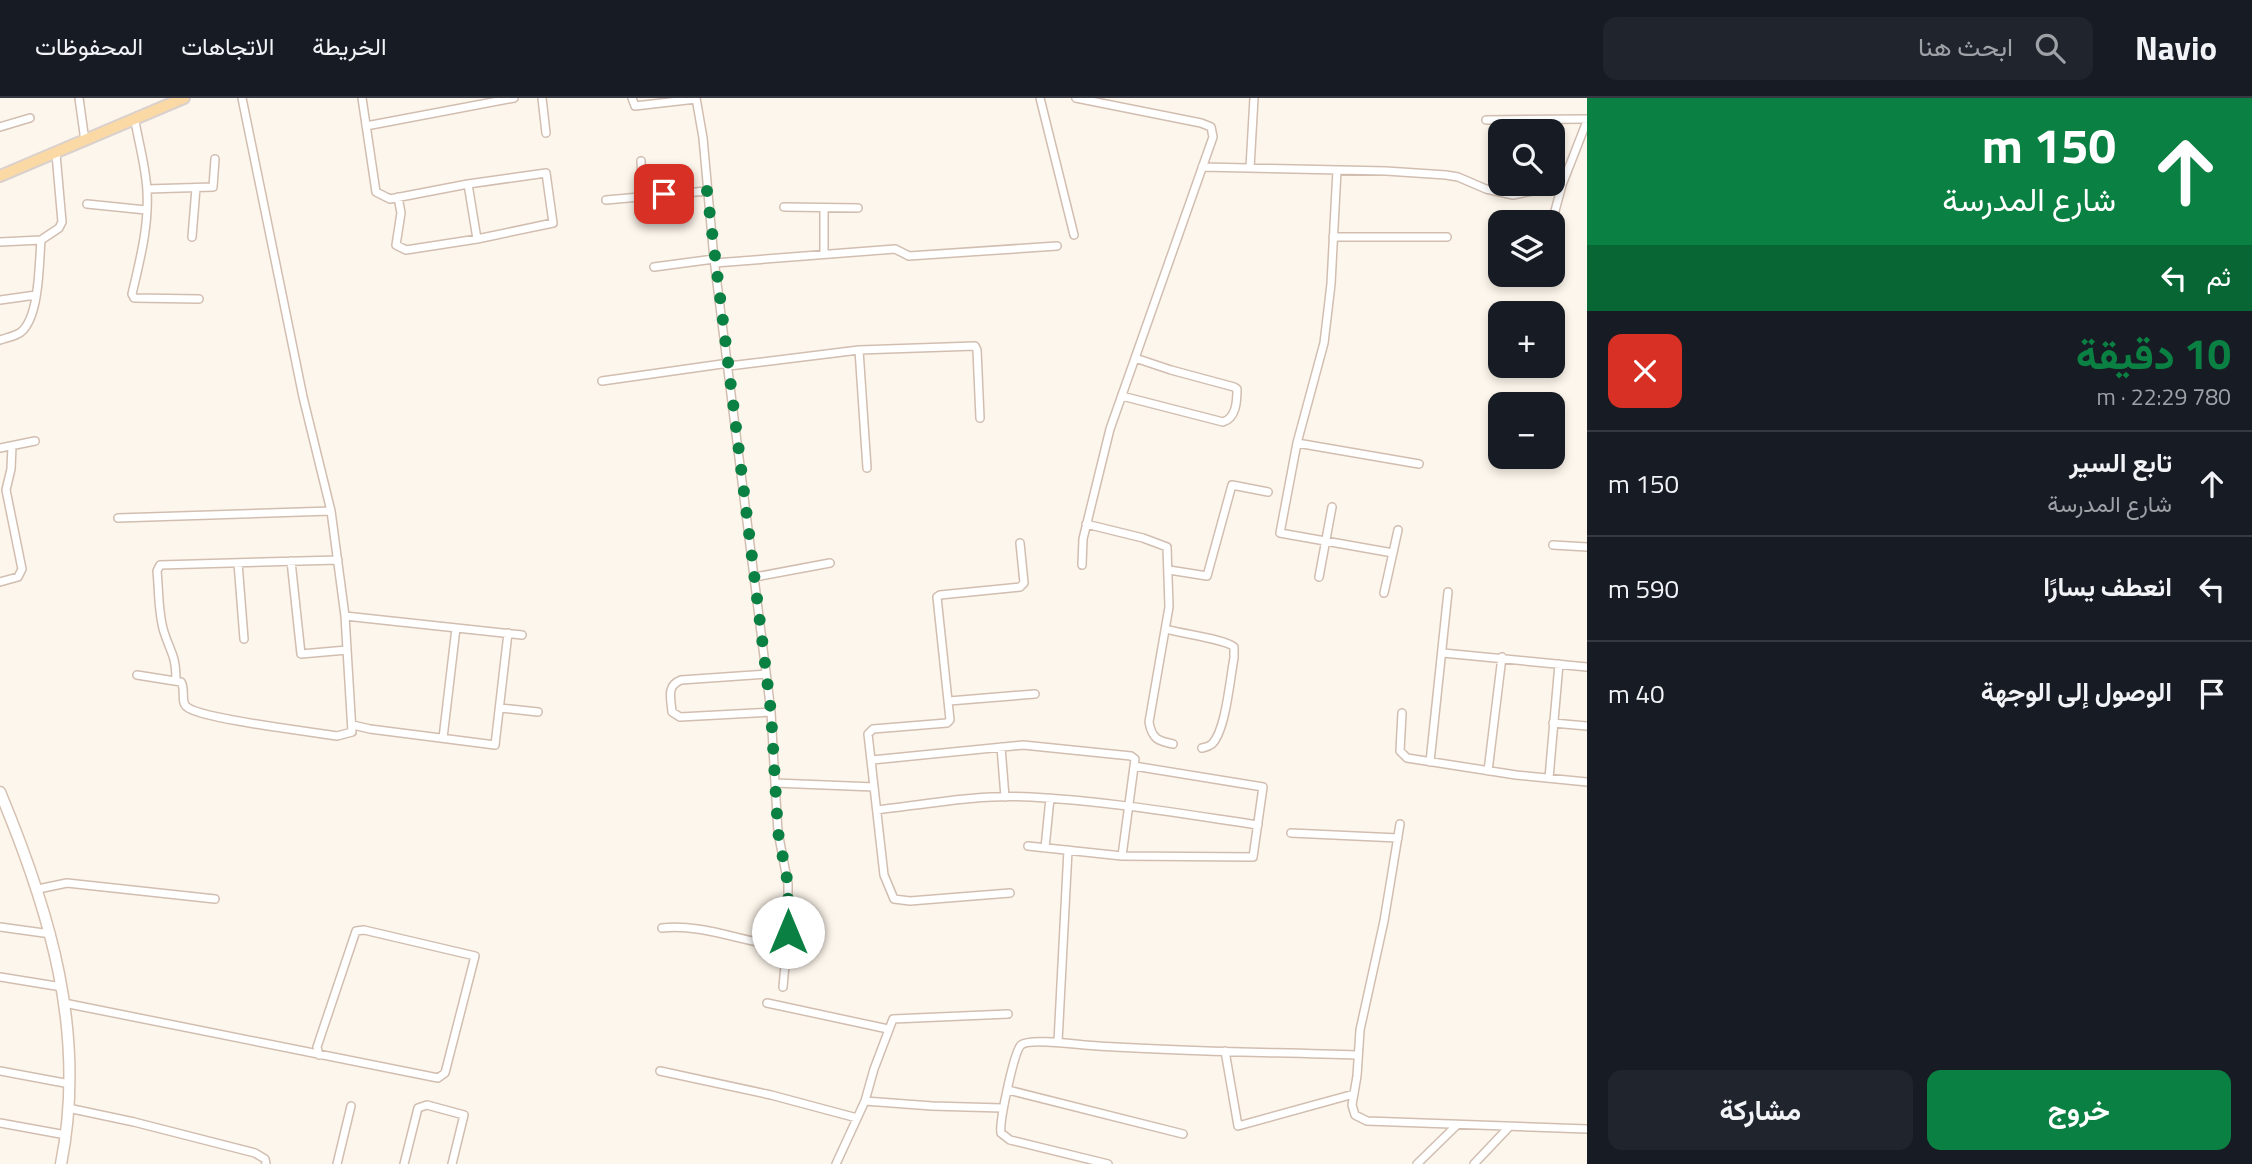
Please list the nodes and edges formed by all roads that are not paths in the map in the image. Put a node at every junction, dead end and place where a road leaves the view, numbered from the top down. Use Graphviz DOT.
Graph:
graph roads {
  1 [pos="79,98"];
  2 [pos="184,98"];
  3 [pos="242,98"];
  4 [pos="362,98"];
  5 [pos="514,98"];
  6 [pos="542,98"];
  7 [pos="632,98"];
  8 [pos="1040,98"];
  9 [pos="1076,98"];
  10 [pos="1254,98"];
  11 [pos="696,99"];
  12 [pos="30,118"];
  13 [pos="1486,120"];
  14 [pos="1587,120"];
  15 [pos="135,121"];
  16 [pos="366,126"];
  17 [pos="0,127"];
  18 [pos="545,133"];
  19 [pos="85,141"];
  20 [pos="55,154"];
  21 [pos="215,159"];
  22 [pos="641,161"];
  23 [pos="1202,167"];
  24 [pos="1250,168"];
  25 [pos="1337,170"];
  26 [pos="0,176"];
  27 [pos="1565,177"];
  28 [pos="468,184"];
  29 [pos="196,188"];
  30 [pos="147,189"];
  31 [pos="1488,190"];
  32 [pos="707,191"];
  33 [pos="643,196"];
  34 [pos="398,197"];
  35 [pos="606,200"];
  36 [pos="88,204"];
  37 [pos="784,207"];
  38 [pos="824,208"];
  39 [pos="859,208"];
  40 [pos="146,210"];
  41 [pos="1074,235"];
  42 [pos="192,237"];
  43 [pos="1333,237"];
  44 [pos="1447,237"];
  45 [pos="477,239"];
  46 [pos="41,240"];
  47 [pos="0,242"];
  48 [pos="1057,246"];
  49 [pos="824,254"];
  50 [pos="715,261"];
  51 [pos="654,267"];
  52 [pos="36,295"];
  53 [pos="199,299"];
  54 [pos="0,300"];
  55 [pos="0,340"];
  56 [pos="859,350"];
  57 [pos="1135,358"];
  58 [pos="729,365"];
  59 [pos="602,381"];
  60 [pos="1122,396"];
  61 [pos="980,418"];
  62 [pos="35,441"];
  63 [pos="1297,443"];
  64 [pos="12,446"];
  65 [pos="0,448"];
  66 [pos="1419,464"];
  67 [pos="867,468"];
  68 [pos="1268,492"];
  69 [pos="1332,507"];
  70 [pos="331,511"];
  71 [pos="118,518"];
  72 [pos="1086,524"];
  73 [pos="1398,530"];
  74 [pos="1325,542"];
  75 [pos="1020,543"];
  76 [pos="1553,545"];
  77 [pos="1587,547"];
  78 [pos="1392,554"];
  79 [pos="338,560"];
  80 [pos="291,561"];
  81 [pos="238,563"];
  82 [pos="830,563"];
  83 [pos="1082,565"];
  84 [pos="1169,570"];
  85 [pos="755,577"];
  86 [pos="1320,577"];
  87 [pos="0,582"];
  88 [pos="1448,592"];
  89 [pos="1384,593"];
  90 [pos="345,616"];
  91 [pos="456,628"];
  92 [pos="1166,629"];
  93 [pos="508,633"];
  94 [pos="522,635"];
  95 [pos="244,639"];
  96 [pos="347,650"];
  97 [pos="1443,653"];
  98 [pos="1502,657"];
  99 [pos="1559,664"];
  100 [pos="1587,667"];
  101 [pos="766,674"];
  102 [pos="136,675"];
  103 [pos="176,681"];
  104 [pos="1035,694"];
  105 [pos="949,701"];
  106 [pos="500,708"];
  107 [pos="538,712"];
  108 [pos="771,712"];
  109 [pos="1402,713"];
  110 [pos="1553,723"];
  111 [pos="353,725"];
  112 [pos="1587,726"];
  113 [pos="443,738"];
  114 [pos="1173,744"];
  115 [pos="1001,747"];
  116 [pos="1202,748"];
  117 [pos="872,760"];
  118 [pos="1430,762"];
  119 [pos="1134,766"];
  120 [pos="1488,771"];
  121 [pos="1549,778"];
  122 [pos="1587,782"];
  123 [pos="775,783"];
  124 [pos="874,787"];
  125 [pos="0,792"];
  126 [pos="1005,797"];
  127 [pos="1050,798"];
  128 [pos="1128,806"];
  129 [pos="877,810"];
  130 [pos="1401,824"];
  131 [pos="1258,825"];
  132 [pos="1291,833"];
  133 [pos="1398,838"];
  134 [pos="1028,846"];
  135 [pos="1045,848"];
  136 [pos="1068,850"];
  137 [pos="1122,856"];
  138 [pos="38,889"];
  139 [pos="1010,893"];
  140 [pos="215,899"];
  141 [pos="0,926"];
  142 [pos="662,928"];
  143 [pos="51,934"];
  144 [pos="786,947"];
  145 [pos="0,977"];
  146 [pos="62,987"];
  147 [pos="783,987"];
  148 [pos="64,1003"];
  149 [pos="767,1003"];
  150 [pos="1008,1014"];
  151 [pos="888,1029"];
  152 [pos="1058,1042"];
  153 [pos="1225,1051"];
  154 [pos="319,1055"];
  155 [pos="1357,1055"];
  156 [pos="0,1071"];
  157 [pos="660,1072"];
  158 [pos="70,1084"];
  159 [pos="1008,1090"];
  160 [pos="1354,1094"];
  161 [pos="865,1101"];
  162 [pos="351,1106"];
  163 [pos="68,1108"];
  164 [pos="1002,1108"];
  165 [pos="858,1118"];
  166 [pos="0,1123"];
  167 [pos="1457,1125"];
  168 [pos="1509,1127"];
  169 [pos="1587,1129"];
  170 [pos="1183,1133"];
  171 [pos="66,1135"];
  172 [pos="61,1164"];
  173 [pos="266,1164"];
  174 [pos="337,1164"];
  175 [pos="404,1164"];
  176 [pos="452,1164"];
  177 [pos="836,1164"];
  178 [pos="1108,1164"];
  179 [pos="1417,1164"];
  180 [pos="1474,1164"];
  1 -- 19 [label="street"];
  2 -- 15 [label="main road"];
  3 -- 70 [label="street"];
  4 -- 16 [label="street"];
  5 -- 16 [label="street"];
  6 -- 18 [label="street"];
  7 -- 11 [label="street"];
  8 -- 41 [label="street"];
  9 -- 23 [label="street"];
  10 -- 24 [label="street"];
  11 -- 32 [label="street"];
  12 -- 17 [label="street"];
  13 -- 14 [label="street"];
  14 -- 27 [label="street"];
  15 -- 19 [label="main road"];
  15 -- 30 [label="street"];
  16 -- 34 [label="street"];
  19 -- 20 [label="main road"];
  20 -- 26 [label="main road"];
  20 -- 46 [label="street"];
  21 -- 29 [label="street"];
  22 -- 33 [label="street"];
  23 -- 24 [label="street"];
  23 -- 57 [label="street"];
  24 -- 25 [label="street"];
  25 -- 31 [label="street"];
  25 -- 43 [label="street"];
  28 -- 34 [label="street"];
  28 -- 45 [label="street"];
  28 -- 45 [label="street"];
  29 -- 30 [label="street"];
  29 -- 42 [label="street"];
  30 -- 40 [label="street"];
  32 -- 33 [label="street"];
  32 -- 50 [label="street"];
  33 -- 35 [label="street"];
  34 -- 45 [label="street"];
  36 -- 40 [label="street"];
  37 -- 38 [label="street"];
  38 -- 39 [label="street"];
  38 -- 49 [label="street"];
  40 -- 53 [label="street"];
  43 -- 44 [label="street"];
  43 -- 63 [label="street"];
  46 -- 47 [label="street"];
  46 -- 52 [label="street"];
  48 -- 49 [label="street"];
  49 -- 50 [label="street"];
  50 -- 51 [label="street"];
  50 -- 58 [label="street"];
  52 -- 54 [label="street"];
  52 -- 55 [label="street"];
  56 -- 58 [label="street"];
  56 -- 61 [label="street"];
  56 -- 67 [label="street"];
  57 -- 60 [label="street"];
  57 -- 60 [label="street"];
  58 -- 59 [label="street"];
  58 -- 85 [label="street"];
  60 -- 72 [label="street"];
  62 -- 64 [label="street"];
  63 -- 66 [label="street"];
  63 -- 74 [label="street"];
  64 -- 65 [label="street"];
  64 -- 87 [label="street"];
  68 -- 84 [label="street"];
  69 -- 74 [label="street"];
  70 -- 71 [label="street"];
  70 -- 79 [label="street"];
  72 -- 83 [label="street"];
  72 -- 84 [label="street"];
  73 -- 78 [label="street"];
  74 -- 78 [label="street"];
  74 -- 86 [label="street"];
  75 -- 105 [label="street"];
  76 -- 77 [label="street"];
  78 -- 89 [label="street"];
  79 -- 80 [label="street"];
  79 -- 90 [label="street"];
  80 -- 81 [label="street"];
  80 -- 96 [label="street"];
  81 -- 95 [label="street"];
  81 -- 103 [label="street"];
  82 -- 85 [label="street"];
  84 -- 92 [label="street"];
  85 -- 101 [label="street"];
  88 -- 97 [label="street"];
  90 -- 91 [label="street"];
  90 -- 96 [label="street"];
  91 -- 93 [label="street"];
  91 -- 113 [label="street"];
  92 -- 114 [label="street"];
  92 -- 116 [label="street"];
  93 -- 94 [label="street"];
  93 -- 106 [label="street"];
  96 -- 111 [label="street"];
  97 -- 98 [label="street"];
  97 -- 118 [label="street"];
  98 -- 99 [label="street"];
  98 -- 120 [label="street"];
  99 -- 100 [label="street"];
  99 -- 110 [label="street"];
  101 -- 108 [label="street"];
  101 -- 108 [label="street"];
  102 -- 103 [label="street"];
  103 -- 111 [label="street"];
  104 -- 105 [label="street"];
  105 -- 117 [label="street"];
  106 -- 107 [label="street"];
  106 -- 113 [label="street"];
  108 -- 123 [label="street"];
  109 -- 118 [label="street"];
  110 -- 112 [label="street"];
  110 -- 121 [label="street"];
  111 -- 113 [label="street"];
  115 -- 117 [label="street"];
  115 -- 119 [label="street"];
  115 -- 126 [label="street"];
  117 -- 124 [label="street"];
  118 -- 120 [label="street"];
  119 -- 128 [label="street"];
  119 -- 131 [label="street"];
  120 -- 121 [label="street"];
  121 -- 122 [label="street"];
  123 -- 124 [label="street"];
  123 -- 144 [label="street"];
  124 -- 129 [label="street"];
  125 -- 138 [label="street"];
  126 -- 127 [label="street"];
  126 -- 129 [label="street"];
  127 -- 128 [label="street"];
  127 -- 135 [label="street"];
  128 -- 131 [label="street"];
  128 -- 137 [label="street"];
  129 -- 139 [label="street"];
  130 -- 133 [label="street"];
  131 -- 137 [label="street"];
  132 -- 133 [label="street"];
  133 -- 155 [label="street"];
  134 -- 135 [label="street"];
  135 -- 136 [label="street"];
  136 -- 137 [label="street"];
  136 -- 152 [label="street"];
  138 -- 140 [label="street"];
  138 -- 143 [label="street"];
  141 -- 143 [label="street"];
  142 -- 144 [label="street"];
  143 -- 146 [label="street"];
  144 -- 147 [label="street"];
  145 -- 146 [label="street"];
  146 -- 148 [label="street"];
  148 -- 154 [label="street"];
  148 -- 158 [label="street"];
  149 -- 151 [label="street"];
  150 -- 151 [label="street"];
  151 -- 161 [label="street"];
  152 -- 153 [label="street"];
  152 -- 159 [label="street"];
  153 -- 155 [label="street"];
  153 -- 160 [label="street"];
  154 -- 154 [label="street"];
  155 -- 160 [label="street"];
  156 -- 158 [label="street"];
  157 -- 165 [label="street"];
  158 -- 163 [label="street"];
  159 -- 164 [label="street"];
  159 -- 170 [label="street"];
  160 -- 167 [label="street"];
  161 -- 164 [label="street"];
  161 -- 165 [label="street"];
  162 -- 174 [label="street"];
  163 -- 171 [label="street"];
  163 -- 173 [label="street"];
  164 -- 178 [label="street"];
  165 -- 177 [label="street"];
  166 -- 171 [label="street"];
  167 -- 168 [label="street"];
  167 -- 179 [label="street"];
  168 -- 169 [label="street"];
  168 -- 180 [label="street"];
  171 -- 172 [label="street"];
  175 -- 176 [label="street"];
}
